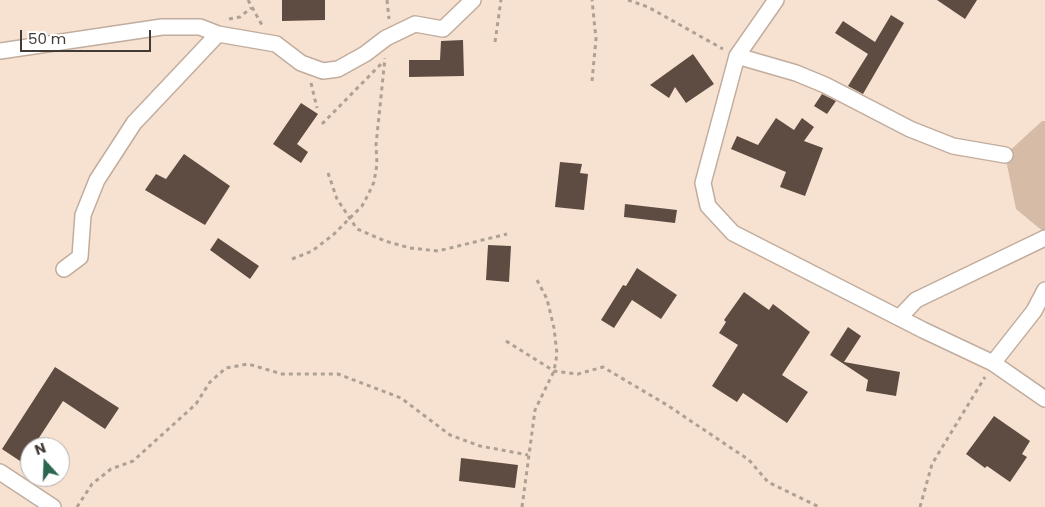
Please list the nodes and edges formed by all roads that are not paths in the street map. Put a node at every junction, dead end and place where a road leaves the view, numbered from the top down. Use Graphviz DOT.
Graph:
graph roads {
  1 [pos="473,0"];
  2 [pos="776,0"];
  3 [pos="218,34"];
  4 [pos="0,51"];
  5 [pos="737,56"];
  6 [pos="1005,154"];
  7 [pos="1045,238"];
  8 [pos="64,269"];
  9 [pos="1045,290"];
  10 [pos="899,318"];
  11 [pos="993,363"];
  12 [pos="1045,399"];
  13 [pos="0,472"];
  14 [pos="53,507"];
  1 -- 3 [label="street"];
  2 -- 5 [label="street"];
  3 -- 4 [label="street"];
  3 -- 8 [label="street"];
  5 -- 6 [label="street"];
  5 -- 10 [label="street"];
  7 -- 10 [label="street"];
  9 -- 11 [label="street"];
  10 -- 11 [label="street"];
  11 -- 12 [label="street"];
  13 -- 14 [label="street"];
}
